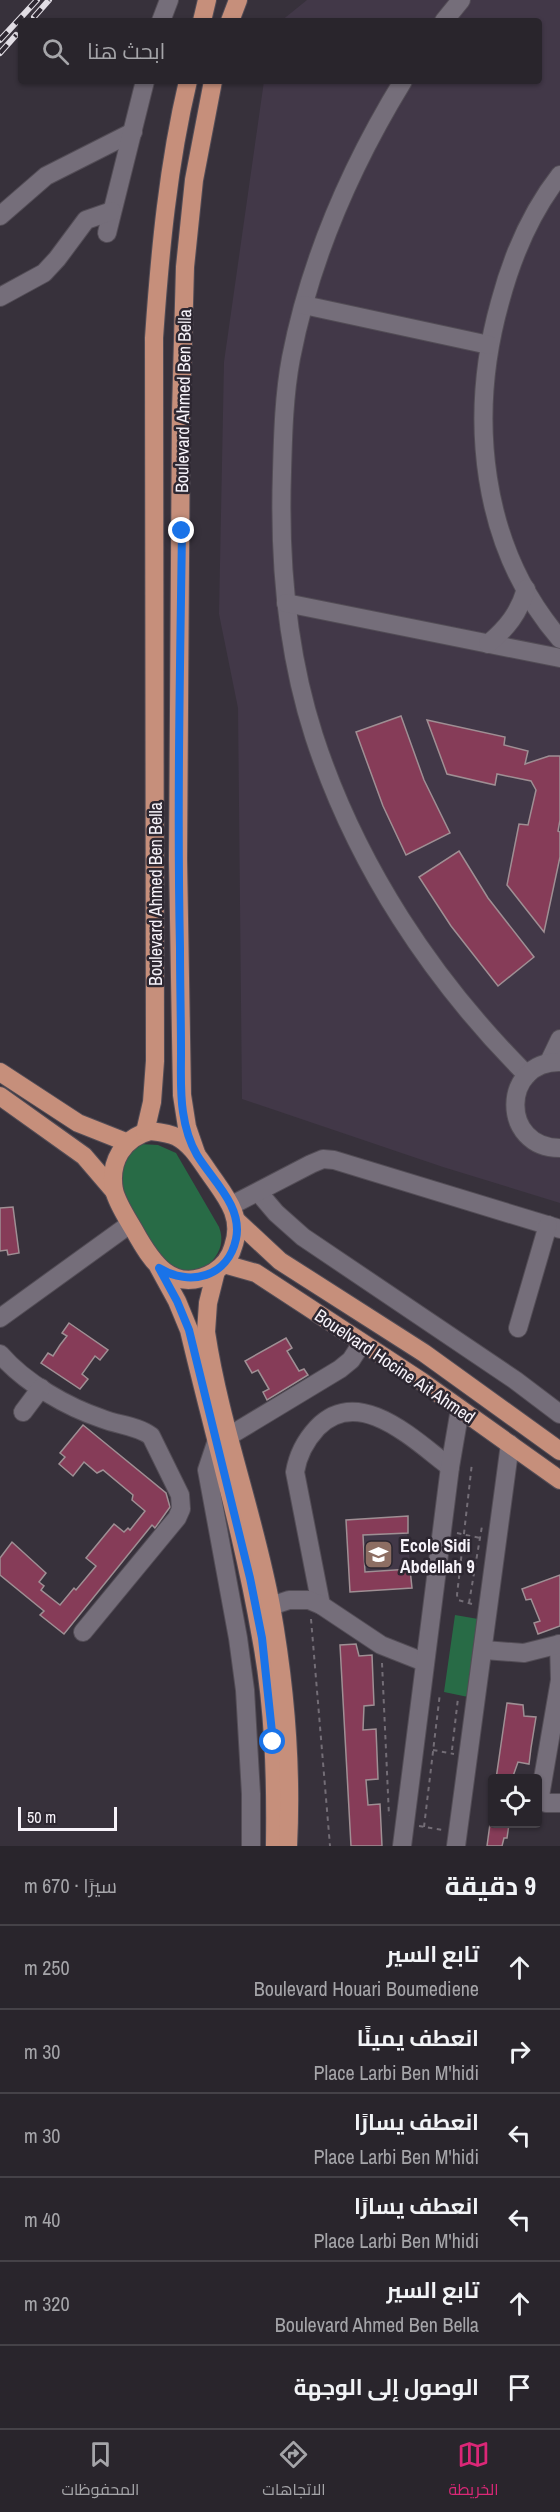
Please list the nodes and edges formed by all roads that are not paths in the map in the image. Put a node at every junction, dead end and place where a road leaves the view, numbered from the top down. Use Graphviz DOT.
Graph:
graph roads {
  1 [pos="169,0"];
  2 [pos="207,0"];
  3 [pos="238,0"];
  4 [pos="461,0"];
  5 [pos="162,18"];
  6 [pos="203,18"];
  7 [pos="231,18"];
  8 [pos="446,18"];
  9 [pos="144,84"];
  10 [pos="187,84"];
  11 [pos="212,84"];
  12 [pos="401,84"];
  13 [pos="132,132"];
  14 [pos="560,175"];
  15 [pos="112,211"];
  16 [pos="0,216"];
  17 [pos="107,233"];
  18 [pos="0,297"];
  19 [pos="304,305"];
  20 [pos="489,345"];
  21 [pos="526,589"];
  22 [pos="286,603"];
  23 [pos="560,639"];
  24 [pos="488,644"];
  25 [pos="560,658"];
  26 [pos="560,1040"];
  27 [pos="554,1062"];
  28 [pos="0,1072"];
  29 [pos="527,1075"];
  30 [pos="0,1096"];
  31 [pos="145,1132"];
  32 [pos="126,1142"];
  33 [pos="560,1148"];
  34 [pos="196,1153"];
  35 [pos="114,1191"];
  36 [pos="259,1193"];
  37 [pos="234,1213"];
  38 [pos="130,1224"];
  39 [pos="554,1227"];
  40 [pos="220,1267"];
  41 [pos="159,1268"];
  42 [pos="0,1318"];
  43 [pos="518,1328"];
  44 [pos="362,1343"];
  45 [pos="0,1354"];
  46 [pos="40,1388"];
  47 [pos="460,1409"];
  48 [pos="23,1412"];
  49 [pos="560,1414"];
  50 [pos="222,1439"];
  51 [pos="510,1444"];
  52 [pos="560,1451"];
  53 [pos="450,1467"];
  54 [pos="560,1480"];
  55 [pos="315,1603"];
  56 [pos="271,1606"];
  57 [pos="83,1632"];
  58 [pos="560,1644"];
  59 [pos="484,1650"];
  60 [pos="424,1662"];
  61 [pos="560,1680"];
  62 [pos="560,1803"];
  63 [pos="457,1839"];
  64 [pos="251,1846"];
  65 [pos="275,1846"];
  66 [pos="288,1846"];
  67 [pos="402,1846"];
  1 -- 5 [label="street"];
  2 -- 6 [label="main road"];
  3 -- 7 [label="main road"];
  4 -- 8 [label="street"];
  9 -- 13 [label="street"];
  10 -- 31 [label="main road, Boulevard Ahmed Ben Bella"];
  11 -- 34 [label="main road, Boulevard Ahmed Ben Bella"];
  12 -- 19 [label="street"];
  13 -- 15 [label="street"];
  13 -- 16 [label="street"];
  14 -- 20 [label="street"];
  15 -- 17 [label="street"];
  15 -- 18 [label="street"];
  19 -- 20 [label="street"];
  19 -- 22 [label="street"];
  20 -- 21 [label="street"];
  21 -- 23 [label="street"];
  21 -- 24 [label="street"];
  22 -- 24 [label="street"];
  22 -- 29 [label="street"];
  24 -- 25 [label="street"];
  26 -- 27 [label="street"];
  27 -- 29 [label="street"];
  28 -- 32 [label="main road"];
  29 -- 33 [label="street"];
  30 -- 35 [label="main road"];
  31 -- 32 [label="main road"];
  31 -- 34 [label="main road"];
  32 -- 35 [label="main road"];
  34 -- 37 [label="main road"];
  35 -- 38 [label="main road"];
  36 -- 37 [label="street"];
  36 -- 39 [label="street"];
  36 -- 49 [label="street"];
  37 -- 40 [label="main road"];
  37 -- 52 [label="main road"];
  38 -- 41 [label="main road"];
  38 -- 42 [label="street"];
  39 -- 43 [label="street"];
  40 -- 41 [label="main road"];
  40 -- 44 [label="main road, Bouelvard Hocine Ait Ahmed"];
  40 -- 50 [label="main road"];
  41 -- 50 [label="main road"];
  44 -- 47 [label="main road, Bouelvard Hocine Ait Ahmed"];
  44 -- 50 [label="street"];
  45 -- 46 [label="street"];
  46 -- 48 [label="street"];
  46 -- 57 [label="street"];
  47 -- 51 [label="main road, Bouelvard Hocine Ait Ahmed"];
  47 -- 53 [label="street"];
  50 -- 56 [label="main road"];
  50 -- 64 [label="street"];
  50 -- 65 [label="main road"];
  51 -- 54 [label="main road, Bouelvard Hocine Ait Ahmed"];
  51 -- 59 [label="street"];
  53 -- 55 [label="street"];
  53 -- 60 [label="street"];
  55 -- 56 [label="street"];
  55 -- 60 [label="street"];
  56 -- 66 [label="main road"];
  58 -- 59 [label="street"];
  58 -- 61 [label="street"];
  59 -- 63 [label="street"];
  60 -- 67 [label="street"];
  61 -- 62 [label="street"];
}
